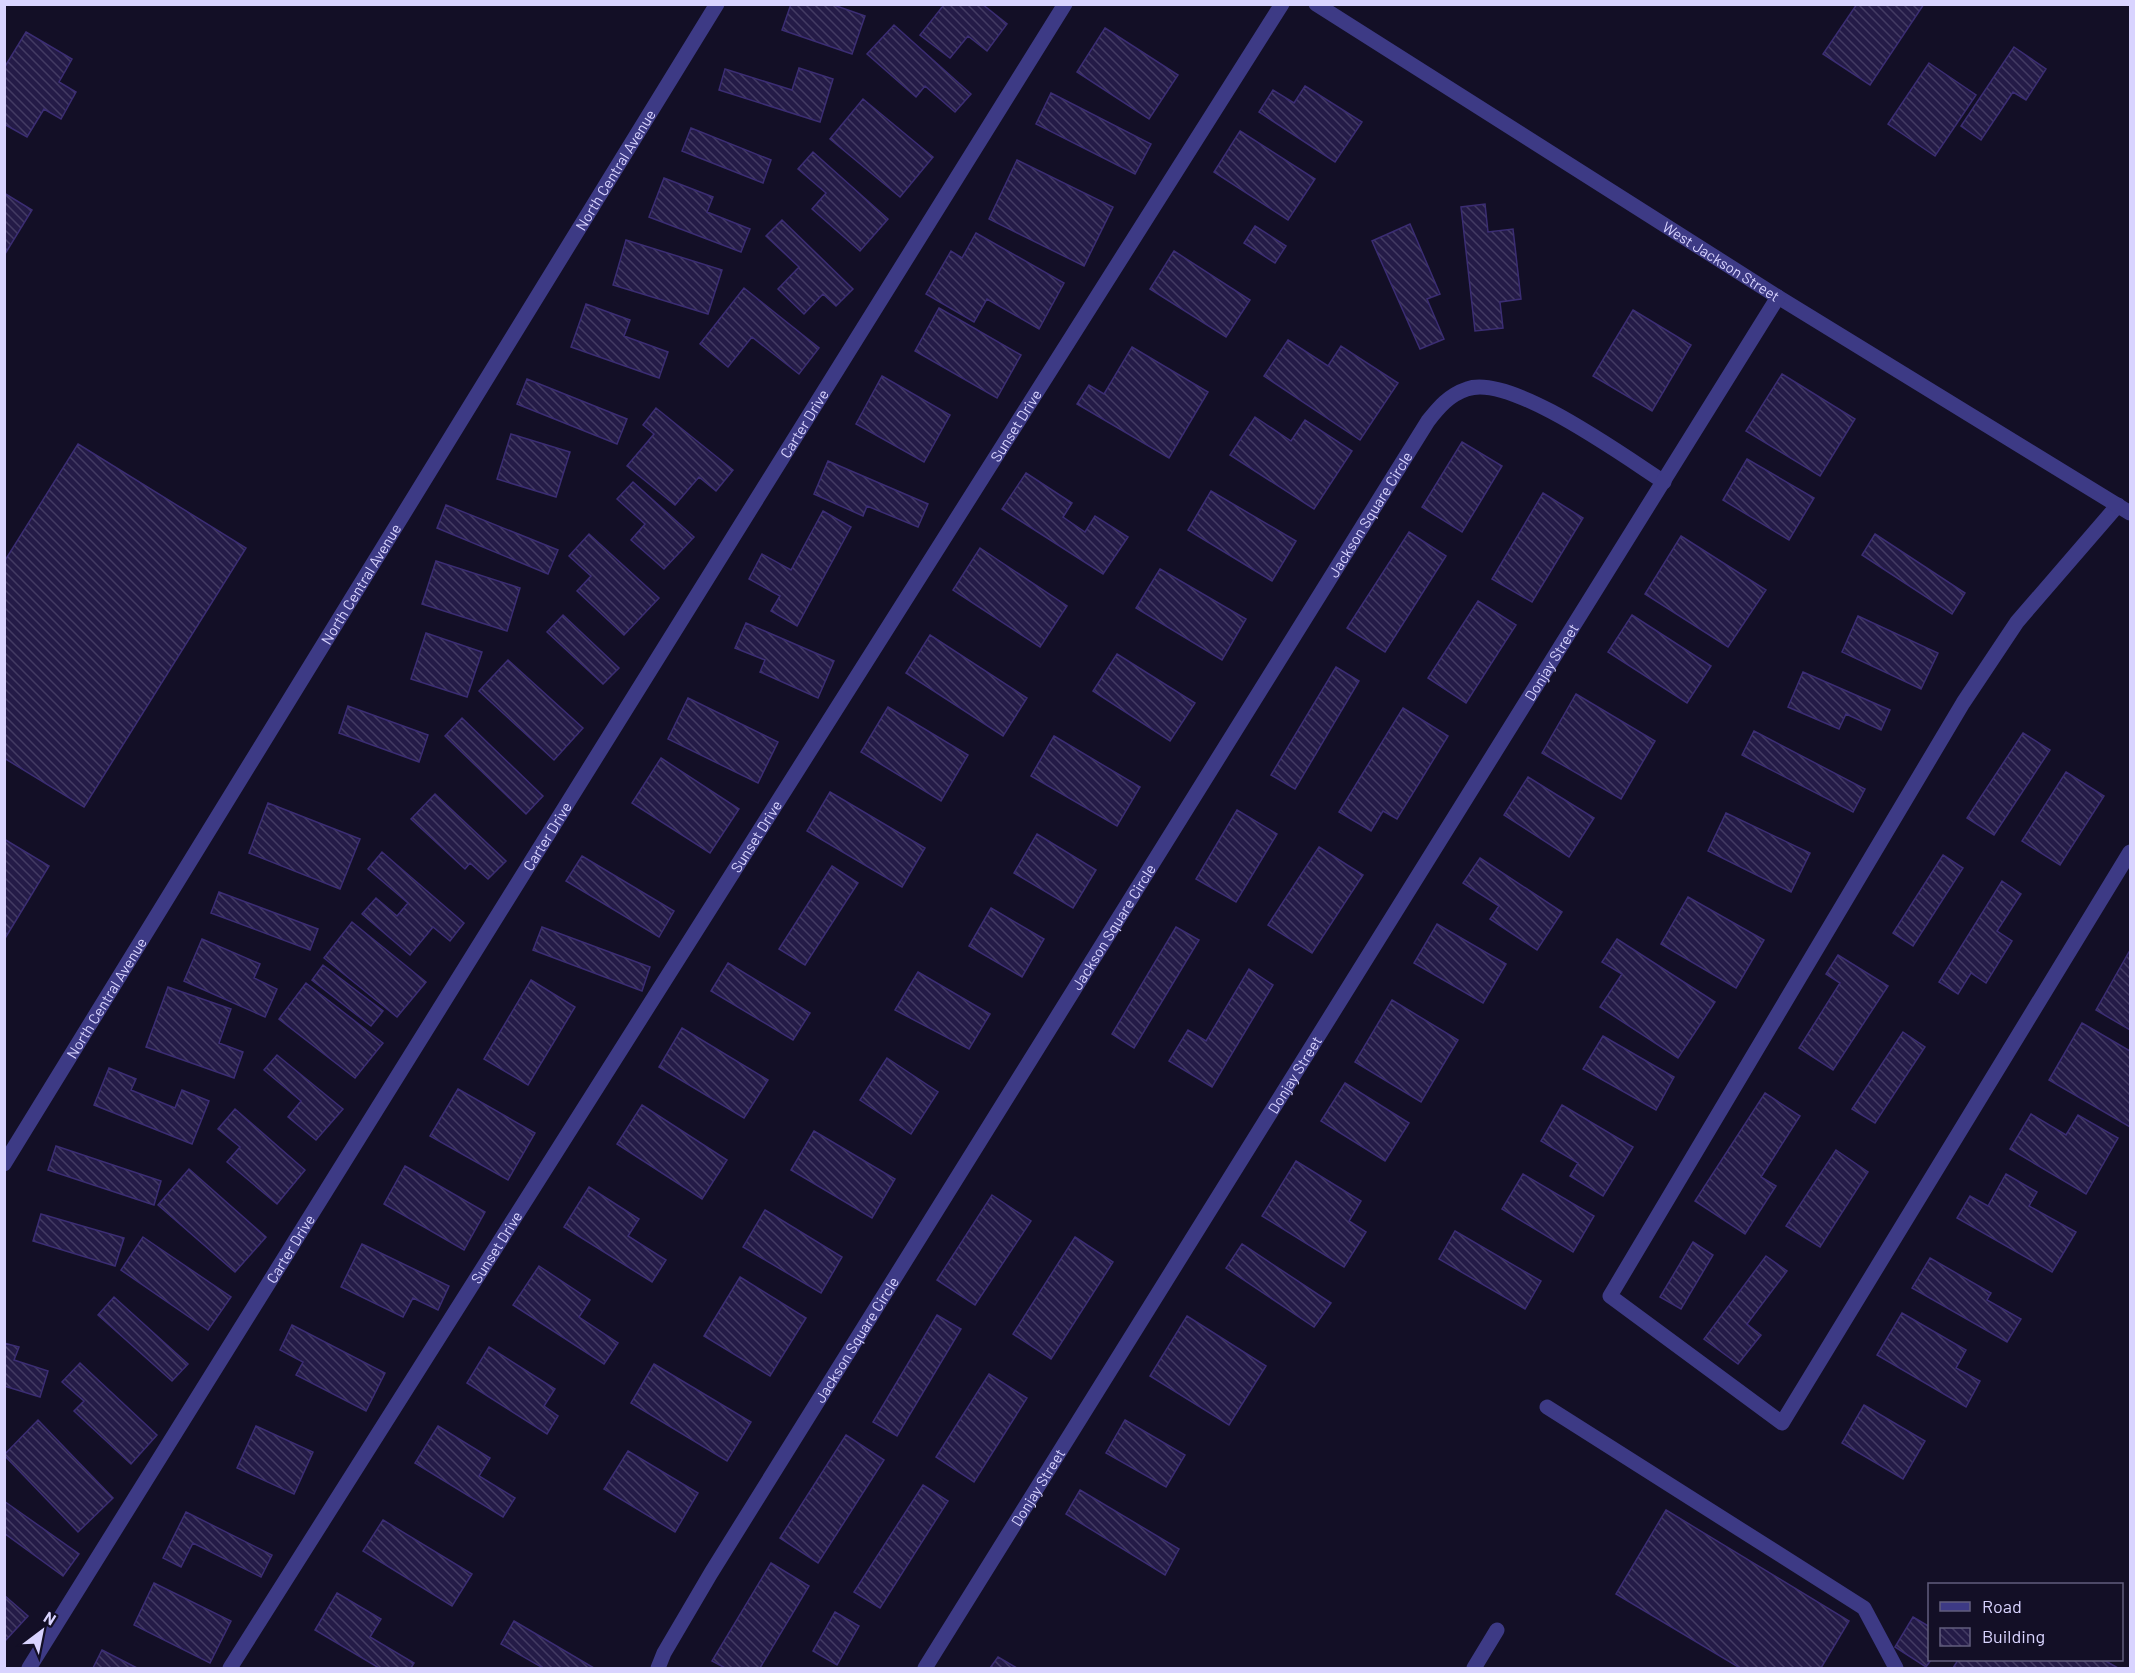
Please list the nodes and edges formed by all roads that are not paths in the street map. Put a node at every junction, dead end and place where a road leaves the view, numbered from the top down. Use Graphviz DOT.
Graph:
graph roads {
  1 [pos="717,4"];
  2 [pos="1065,4"];
  3 [pos="1282,4"];
  4 [pos="1316,4"];
  5 [pos="1778,297"];
  6 [pos="1664,482"];
  7 [pos="2124,509"];
  8 [pos="2130,852"];
  9 [pos="4,1164"];
  10 [pos="1546,1407"];
  11 [pos="1497,1630"];
  12 [pos="29,1668"];
  13 [pos="230,1668"];
  14 [pos="658,1668"];
  15 [pos="925,1668"];
  16 [pos="1474,1668"];
  17 [pos="1896,1668"];
  1 -- 9 [label="street, North Central Avenue"];
  2 -- 12 [label="street, Carter Drive"];
  3 -- 13 [label="street, Sunset Drive"];
  4 -- 5 [label="street, West Jackson Street"];
  5 -- 6 [label="street, Donjay Street"];
  5 -- 7 [label="street, West Jackson Street"];
  6 -- 14 [label="street, Jackson Square Circle"];
  6 -- 15 [label="street, Donjay Street"];
  7 -- 8 [label="street"];
  10 -- 17 [label="street"];
  11 -- 16 [label="street"];
}
